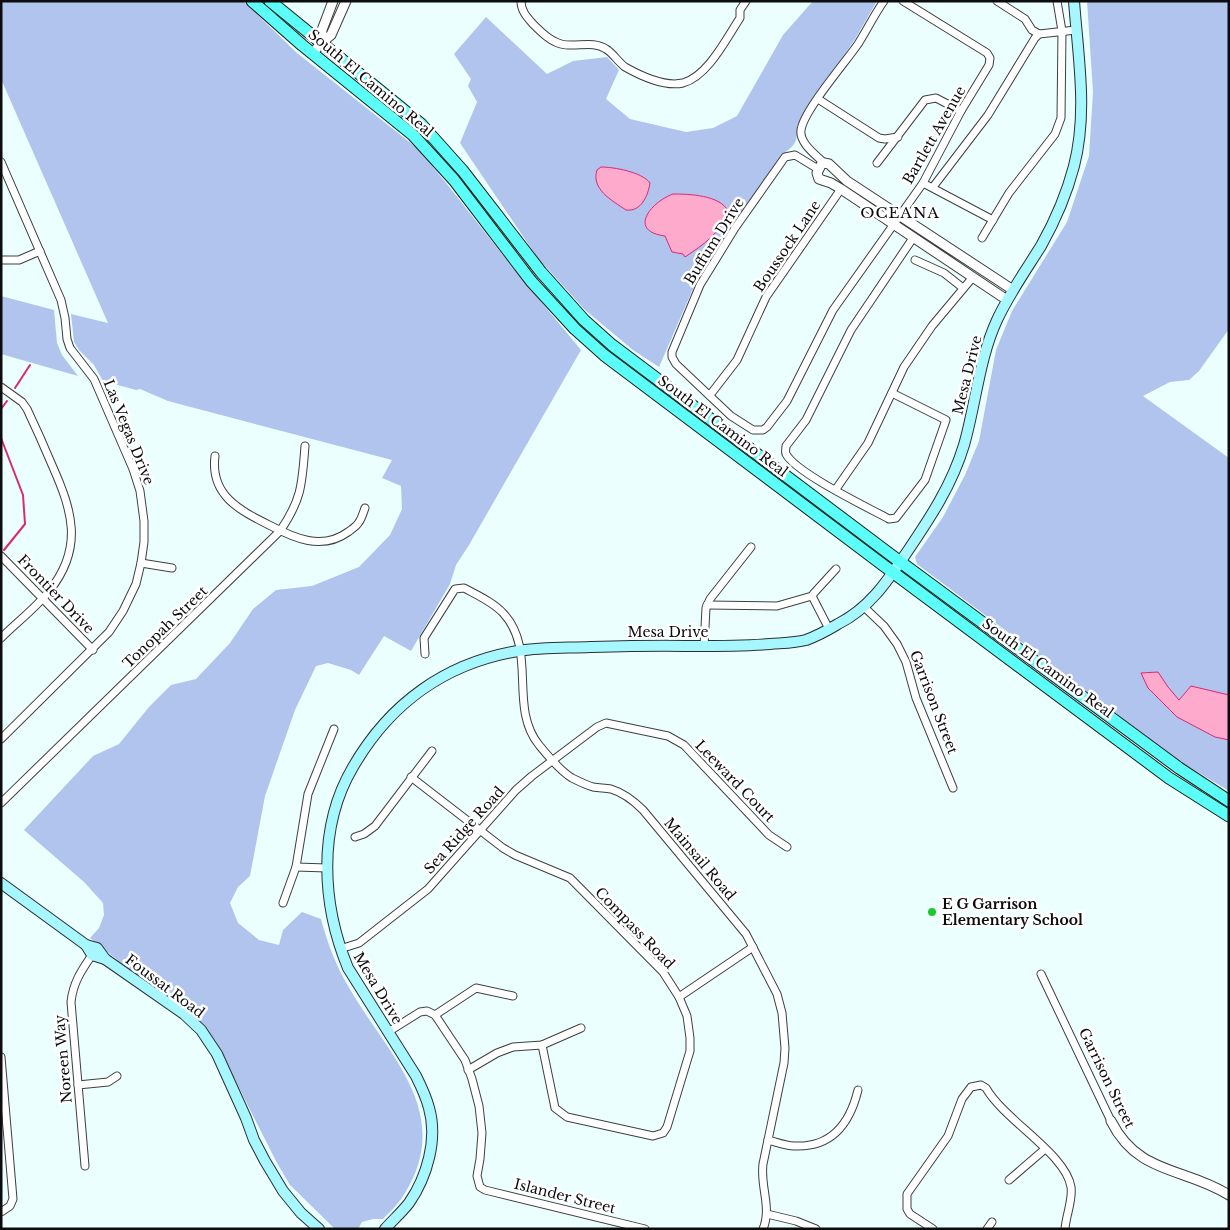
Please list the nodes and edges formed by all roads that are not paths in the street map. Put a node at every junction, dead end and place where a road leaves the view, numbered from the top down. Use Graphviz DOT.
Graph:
graph roads {
  1 [pos="252,1"];
  2 [pos="270,1"];
  3 [pos="334,1"];
  4 [pos="346,1"];
  5 [pos="521,1"];
  6 [pos="746,1"];
  7 [pos="884,1"];
  8 [pos="903,1"];
  9 [pos="997,1"];
  10 [pos="1056,1"];
  11 [pos="1074,1"];
  12 [pos="1076,30"];
  13 [pos="1062,31"];
  14 [pos="1039,34"];
  15 [pos="321,43"];
  16 [pos="313,53"];
  17 [pos="818,99"];
  18 [pos="961,111"];
  19 [pos="898,136"];
  20 [pos="1,162"];
  21 [pos="877,164"];
  22 [pos="821,166"];
  23 [pos="923,183"];
  24 [pos="933,187"];
  25 [pos="841,189"];
  26 [pos="866,193"];
  27 [pos="899,215"];
  28 [pos="993,220"];
  29 [pos="893,224"];
  30 [pos="914,238"];
  31 [pos="982,238"];
  32 [pos="938,241"];
  33 [pos="40,251"];
  34 [pos="1,260"];
  35 [pos="915,260"];
  36 [pos="973,277"];
  37 [pos="996,279"];
  38 [pos="963,288"];
  39 [pos="1013,290"];
  40 [pos="1007,300"];
  41 [pos="1,387"];
  42 [pos="892,393"];
  43 [pos="710,395"];
  44 [pos="305,446"];
  45 [pos="215,456"];
  46 [pos="836,489"];
  47 [pos="364,508"];
  48 [pos="280,531"];
  49 [pos="751,547"];
  50 [pos="1,556"];
  51 [pos="900,562"];
  52 [pos="141,563"];
  53 [pos="172,568"];
  54 [pos="836,569"];
  55 [pos="893,572"];
  56 [pos="812,596"];
  57 [pos="43,598"];
  58 [pos="707,605"];
  59 [pos="864,607"];
  60 [pos="829,629"];
  61 [pos="1,638"];
  62 [pos="704,646"];
  63 [pos="93,650"];
  64 [pos="521,651"];
  65 [pos="425,654"];
  66 [pos="606,723"];
  67 [pos="334,729"];
  68 [pos="1,739"];
  69 [pos="432,750"];
  70 [pos="553,760"];
  71 [pos="411,777"];
  72 [pos="953,788"];
  73 [pos="1229,801"];
  74 [pos="1,803"];
  75 [pos="1229,816"];
  76 [pos="480,831"];
  77 [pos="355,837"];
  78 [pos="787,847"];
  79 [pos="296,867"];
  80 [pos="327,868"];
  81 [pos="1,883"];
  82 [pos="283,903"];
  83 [pos="86,945"];
  84 [pos="753,947"];
  85 [pos="340,950"];
  86 [pos="92,956"];
  87 [pos="105,959"];
  88 [pos="1041,974"];
  89 [pos="513,996"];
  90 [pos="679,997"];
  91 [pos="435,1015"];
  92 [pos="581,1028"];
  93 [pos="388,1032"];
  94 [pos="542,1045"];
  95 [pos="1,1057"];
  96 [pos="468,1070"];
  97 [pos="116,1076"];
  98 [pos="78,1085"];
  99 [pos="858,1090"];
  100 [pos="246,1118"];
  101 [pos="1111,1121"];
  102 [pos="768,1140"];
  103 [pos="1045,1149"];
  104 [pos="85,1166"];
  105 [pos="1009,1180"];
  106 [pos="1229,1195"];
  107 [pos="1,1212"];
  108 [pos="767,1214"];
  109 [pos="992,1222"];
  110 [pos="386,1228"];
  111 [pos="319,1229"];
  112 [pos="327,1229"];
  113 [pos="645,1229"];
  114 [pos="763,1229"];
  115 [pos="816,1229"];
  116 [pos="933,1229"];
  117 [pos="987,1229"];
  118 [pos="1065,1229"];
  1 -- 16 [label="main road, South El Camino Real"];
  2 -- 15 [label="main road, South El Camino Real"];
  3 -- 15 [label="street"];
  4 -- 15 [label="street"];
  5 -- 6 [label="street"];
  7 -- 17 [label="street"];
  8 -- 18 [label="street, Bartlett Avenue"];
  9 -- 14 [label="street"];
  10 -- 13 [label="street"];
  11 -- 12 [label="main road, Mesa Drive"];
  12 -- 13 [label="street"];
  12 -- 39 [label="main road, Mesa Drive"];
  13 -- 14 [label="street"];
  13 -- 28 [label="street"];
  14 -- 24 [label="street"];
  15 -- 16 [label="street"];
  15 -- 51 [label="main road, South El Camino Real"];
  16 -- 55 [label="main road, South El Camino Real"];
  17 -- 19 [label="street"];
  17 -- 22 [label="street"];
  18 -- 19 [label="street"];
  18 -- 23 [label="street, Bartlett Avenue"];
  19 -- 21 [label="street"];
  20 -- 33 [label="street, Las Vegas Drive"];
  22 -- 25 [label="street"];
  22 -- 26 [label="street"];
  22 -- 43 [label="street, Buffum Drive"];
  23 -- 24 [label="street"];
  23 -- 27 [label="street, Bartlett Avenue"];
  24 -- 28 [label="street"];
  25 -- 26 [label="street"];
  25 -- 29 [label="street"];
  25 -- 43 [label="street, Boussock Lane"];
  26 -- 27 [label="street"];
  27 -- 29 [label="street, Bartlett Avenue"];
  27 -- 32 [label="street"];
  28 -- 31 [label="street"];
  29 -- 30 [label="street"];
  29 -- 43 [label="street, Bartlett Avenue"];
  30 -- 32 [label="street"];
  30 -- 36 [label="street"];
  30 -- 46 [label="street"];
  32 -- 37 [label="street"];
  33 -- 34 [label="street"];
  33 -- 52 [label="street, Las Vegas Drive"];
  35 -- 38 [label="street"];
  36 -- 37 [label="street"];
  36 -- 38 [label="street"];
  36 -- 40 [label="street"];
  37 -- 39 [label="street"];
  38 -- 42 [label="street"];
  39 -- 40 [label="main road, Mesa Drive"];
  40 -- 51 [label="main road, Mesa Drive"];
  41 -- 57 [label="street"];
  42 -- 46 [label="street"];
  42 -- 46 [label="street"];
  44 -- 48 [label="street, Tonopah Street"];
  45 -- 48 [label="street"];
  47 -- 48 [label="street"];
  48 -- 74 [label="street, Tonopah Street"];
  49 -- 58 [label="street"];
  50 -- 57 [label="street, Frontier Drive"];
  51 -- 55 [label="main road, Mesa Drive"];
  51 -- 73 [label="main road, South El Camino Real"];
  52 -- 53 [label="street"];
  52 -- 63 [label="street, Las Vegas Drive"];
  54 -- 56 [label="street"];
  55 -- 59 [label="main road, Mesa Drive"];
  55 -- 75 [label="main road, South El Camino Real"];
  56 -- 58 [label="street"];
  56 -- 60 [label="street"];
  57 -- 61 [label="street"];
  57 -- 63 [label="street, Frontier Drive"];
  58 -- 62 [label="street"];
  59 -- 60 [label="main road, Mesa Drive"];
  59 -- 72 [label="street, Garrison Street"];
  60 -- 62 [label="main road, Mesa Drive"];
  62 -- 64 [label="main road, Mesa Drive"];
  63 -- 68 [label="street, Las Vegas Drive"];
  64 -- 65 [label="street, Mainsail Road"];
  64 -- 70 [label="street, Mainsail Road"];
  64 -- 80 [label="main road, Mesa Drive"];
  66 -- 70 [label="street, Sea Ridge Road"];
  66 -- 78 [label="street, Leeward Court"];
  67 -- 79 [label="street"];
  69 -- 71 [label="street"];
  70 -- 76 [label="street, Sea Ridge Road"];
  70 -- 84 [label="street, Mainsail Road"];
  71 -- 76 [label="street, Compass Road"];
  71 -- 77 [label="street"];
  76 -- 85 [label="street, Sea Ridge Road"];
  76 -- 90 [label="street, Compass Road"];
  79 -- 80 [label="street"];
  79 -- 82 [label="street"];
  80 -- 85 [label="main road, Mesa Drive"];
  81 -- 83 [label="main road, Foussat Road"];
  83 -- 86 [label="main road, Foussat Road"];
  83 -- 87 [label="main road, Foussat Road"];
  84 -- 90 [label="street"];
  84 -- 102 [label="street, Mainsail Road"];
  85 -- 93 [label="main road, Mesa Drive"];
  86 -- 87 [label="main road, Foussat Road"];
  86 -- 98 [label="street, Noreen Way"];
  87 -- 100 [label="main road, Foussat Road"];
  88 -- 101 [label="street, Garrison Street"];
  89 -- 91 [label="street"];
  90 -- 94 [label="street, Compass Road"];
  91 -- 93 [label="street"];
  91 -- 96 [label="street"];
  92 -- 94 [label="street"];
  93 -- 110 [label="main road, Mesa Drive"];
  94 -- 96 [label="street"];
  95 -- 107 [label="street"];
  96 -- 113 [label="street, Islander Street"];
  97 -- 98 [label="street"];
  98 -- 104 [label="street, Noreen Way"];
  99 -- 102 [label="street"];
  100 -- 111 [label="main road, Foussat Road"];
  100 -- 112 [label="main road, Foussat Road"];
  101 -- 106 [label="street, Garrison Street"];
  102 -- 108 [label="street, Mainsail Road"];
  103 -- 105 [label="street"];
  103 -- 116 [label="street"];
  103 -- 118 [label="street"];
  108 -- 114 [label="street, Mainsail Road"];
  108 -- 115 [label="street"];
  109 -- 117 [label="street"];
}
